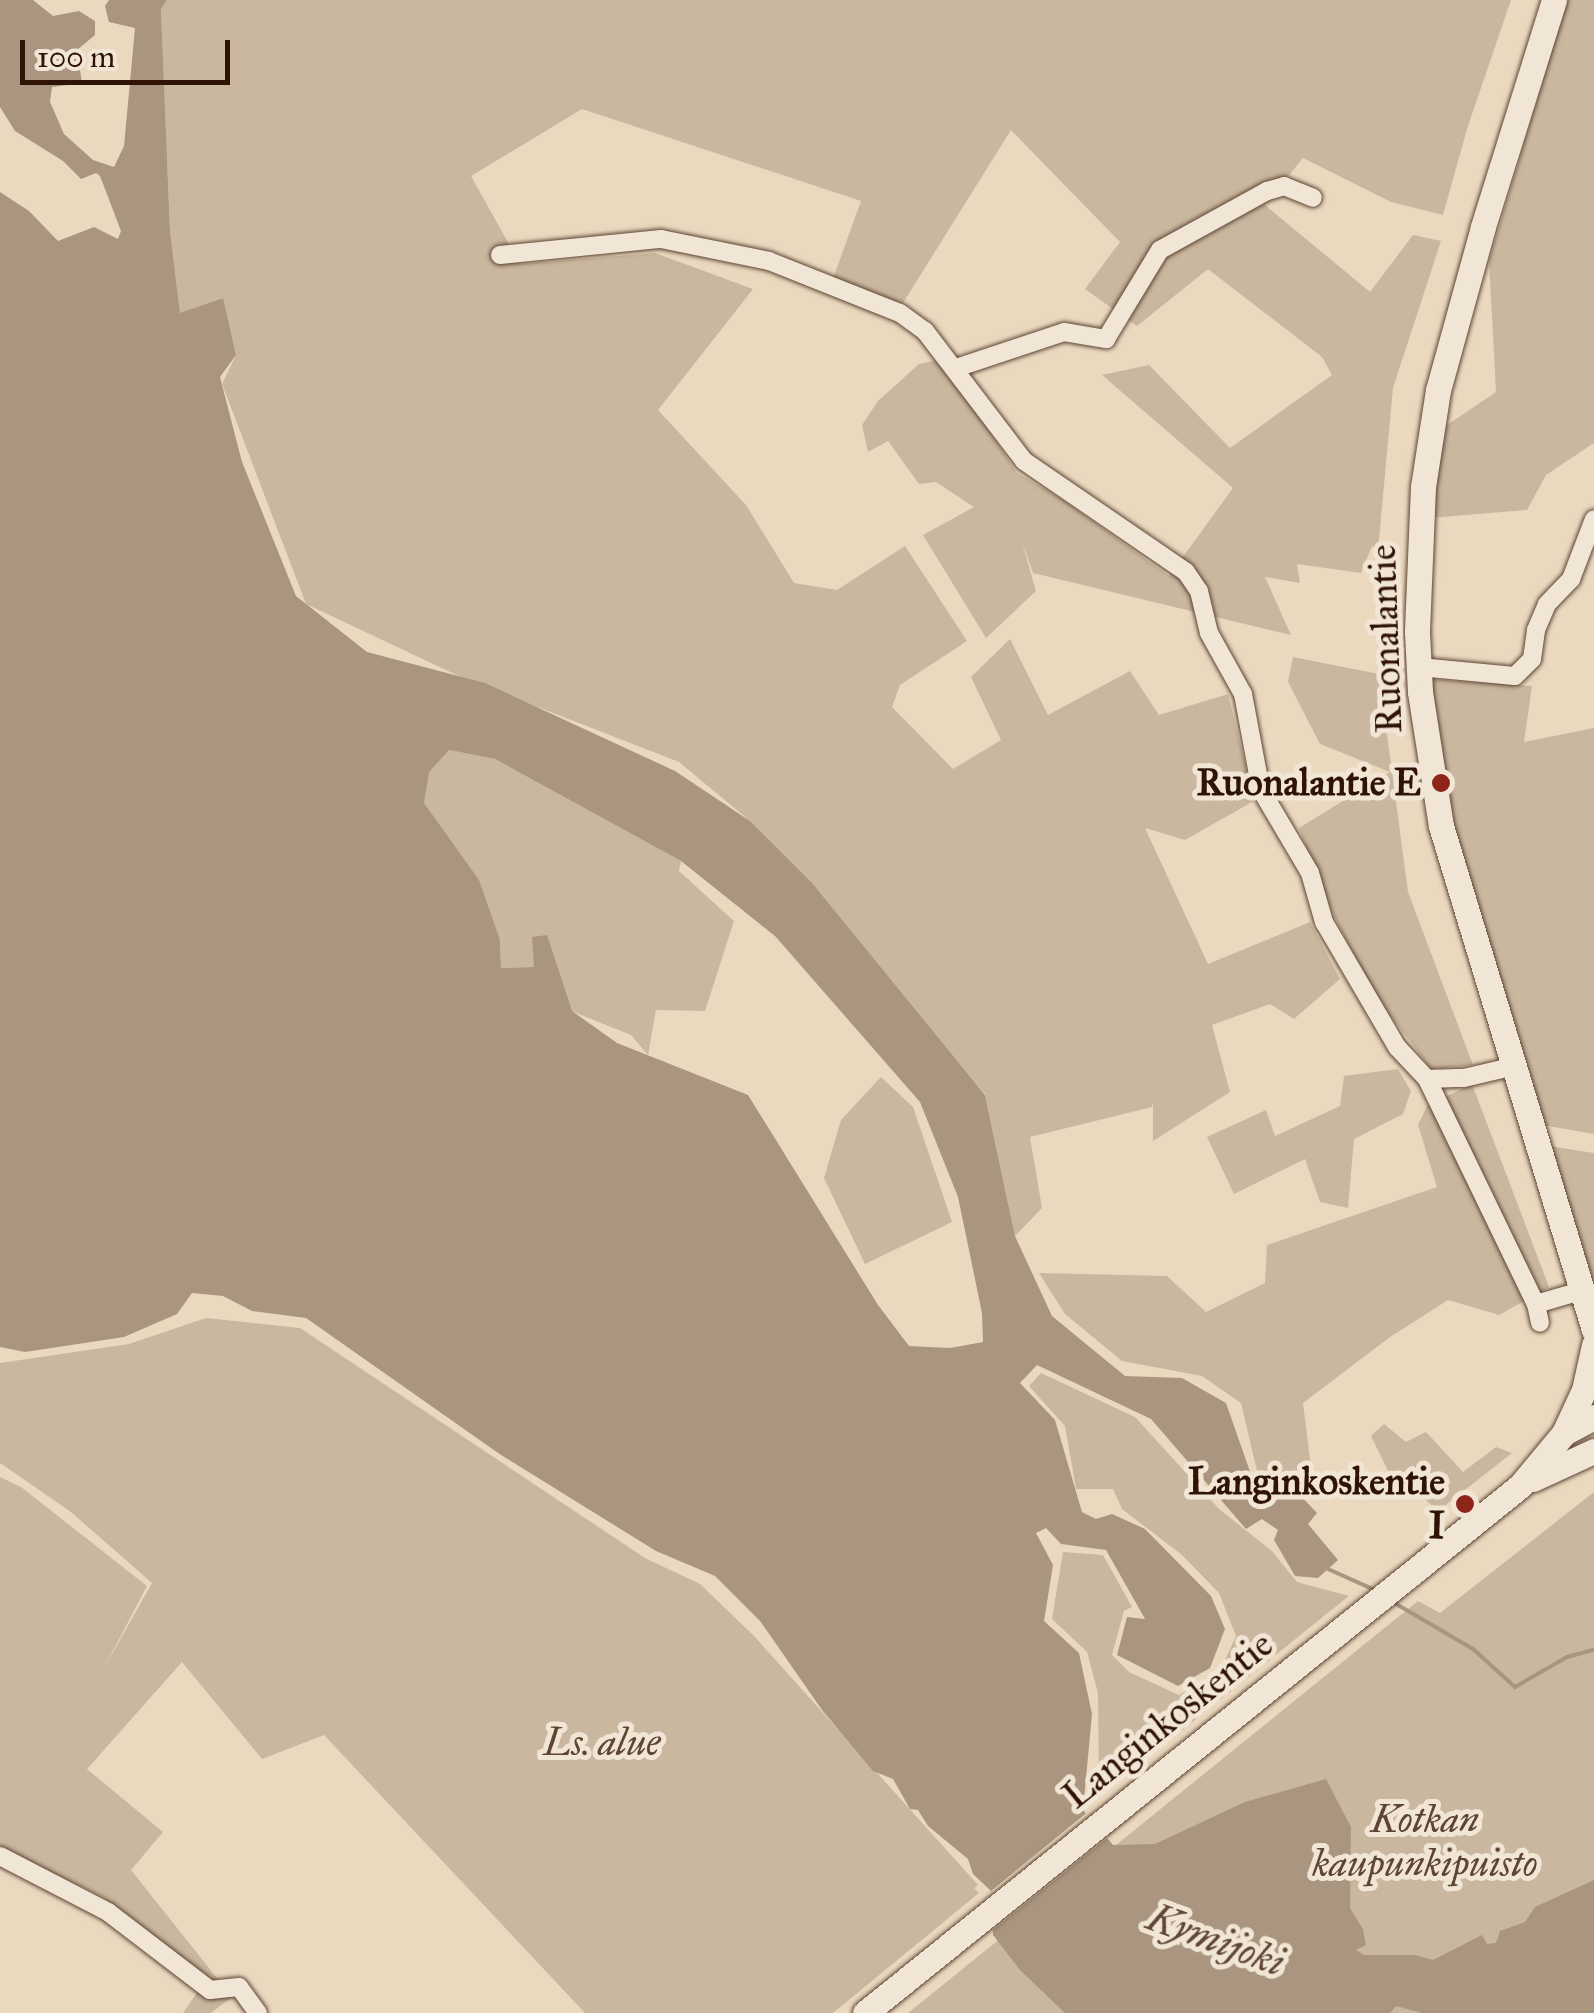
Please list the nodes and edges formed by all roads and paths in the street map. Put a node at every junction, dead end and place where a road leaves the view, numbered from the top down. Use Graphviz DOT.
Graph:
graph roads {
  1 [pos="1554,0"];
  2 [pos="1313,198"];
  3 [pos="500,256"];
  4 [pos="956,368"];
  5 [pos="1594,519"];
  6 [pos="1418,667"];
  7 [pos="1511,1067"];
  8 [pos="1427,1079"];
  9 [pos="1582,1291"];
  10 [pos="1594,1330"];
  11 [pos="1594,1345"];
  12 [pos="1594,1417"];
  13 [pos="1564,1433"];
  14 [pos="1586,1457"];
  15 [pos="1520,1486"];
  16 [pos="0,1856"];
  17 [pos="258,2013"];
  18 [pos="865,2013"];
  1 -- 6 [label="street, Ruonalantie"];
  2 -- 4 [label="street"];
  3 -- 4 [label="street"];
  4 -- 8 [label="street"];
  5 -- 6 [label="street"];
  6 -- 7 [label="street, Ruonalantie"];
  7 -- 8 [label="street"];
  7 -- 9 [label="street, Ruonalantie"];
  8 -- 9 [label="street"];
  9 -- 10 [label="street, Ruonalantie"];
  11 -- 13 [label="street"];
  12 -- 13 [label="street, Langinkoskentie"];
  13 -- 15 [label="street, Langinkoskentie"];
  14 -- 15 [label="street, Langinkoskentie"];
  15 -- 18 [label="street, Langinkoskentie"];
  16 -- 17 [label="street"];
}
